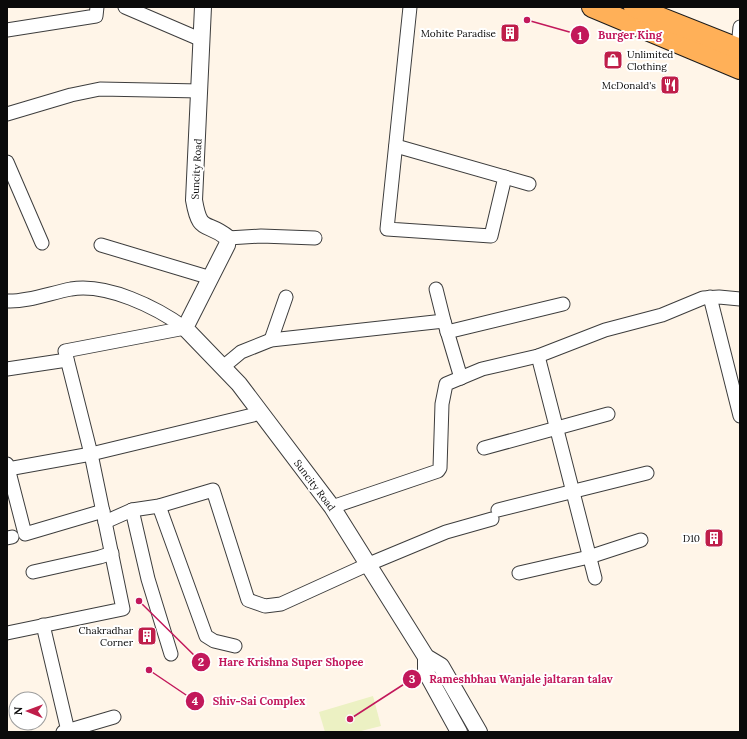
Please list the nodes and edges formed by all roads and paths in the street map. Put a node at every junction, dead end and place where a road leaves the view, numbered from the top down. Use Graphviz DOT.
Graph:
graph roads {
  1 [pos="97,7"];
  2 [pos="125,7"];
  3 [pos="203,7"];
  4 [pos="410,7"];
  5 [pos="592,7"];
  6 [pos="615,7"];
  7 [pos="634,7"];
  8 [pos="664,7"];
  9 [pos="7,30"];
  10 [pos="740,38"];
  11 [pos="202,40"];
  12 [pos="740,58"];
  13 [pos="740,69"];
  14 [pos="200,91"];
  15 [pos="7,114"];
  16 [pos="396,146"];
  17 [pos="7,162"];
  18 [pos="505,177"];
  19 [pos="529,184"];
  20 [pos="228,238"];
  21 [pos="316,238"];
  22 [pos="42,243"];
  23 [pos="101,245"];
  24 [pos="211,278"];
  25 [pos="436,289"];
  26 [pos="286,297"];
  27 [pos="710,297"];
  28 [pos="740,300"];
  29 [pos="7,301"];
  30 [pos="563,304"];
  31 [pos="445,327"];
  32 [pos="185,328"];
  33 [pos="270,340"];
  34 [pos="538,356"];
  35 [pos="67,360"];
  36 [pos="223,367"];
  37 [pos="7,369"];
  38 [pos="461,378"];
  39 [pos="261,413"];
  40 [pos="608,414"];
  41 [pos="740,416"];
  42 [pos="556,428"];
  43 [pos="484,448"];
  44 [pos="91,454"];
  45 [pos="8,467"];
  46 [pos="647,473"];
  47 [pos="573,491"];
  48 [pos="159,506"];
  49 [pos="332,507"];
  50 [pos="132,510"];
  51 [pos="104,516"];
  52 [pos="641,540"];
  53 [pos="112,553"];
  54 [pos="589,557"];
  55 [pos="369,564"];
  56 [pos="33,572"];
  57 [pos="519,573"];
  58 [pos="595,578"];
  59 [pos="43,625"];
  60 [pos="7,633"];
  61 [pos="235,646"];
  62 [pos="172,654"];
  63 [pos="426,656"];
  64 [pos="114,717"];
  65 [pos="65,731"];
  66 [pos="459,732"];
  67 [pos="478,732"];
  1 -- 9 [label="street"];
  2 -- 11 [label="street"];
  3 -- 11 [label="street, Suncity Road"];
  4 -- 16 [label="street"];
  5 -- 13 [label="main road"];
  6 -- 12 [label="main road"];
  7 -- 10 [label="main road"];
  8 -- 10 [label="main road"];
  11 -- 14 [label="street, Suncity Road"];
  14 -- 15 [label="street"];
  14 -- 20 [label="street, Suncity Road"];
  16 -- 18 [label="street"];
  16 -- 18 [label="street"];
  17 -- 22 [label="street"];
  18 -- 19 [label="street"];
  20 -- 21 [label="street"];
  20 -- 24 [label="street"];
  23 -- 24 [label="street"];
  24 -- 32 [label="street"];
  25 -- 31 [label="street"];
  26 -- 33 [label="street"];
  27 -- 28 [label="street"];
  27 -- 34 [label="street"];
  27 -- 41 [label="street"];
  29 -- 32 [label="street, Suncity Road"];
  30 -- 31 [label="street"];
  31 -- 33 [label="street"];
  31 -- 38 [label="street"];
  32 -- 35 [label="street"];
  32 -- 36 [label="street, Suncity Road"];
  33 -- 36 [label="street"];
  34 -- 38 [label="street"];
  34 -- 42 [label="street"];
  35 -- 37 [label="street"];
  35 -- 44 [label="street"];
  36 -- 39 [label="street, Suncity Road"];
  38 -- 49 [label="street"];
  39 -- 44 [label="street"];
  39 -- 49 [label="street, Suncity Road"];
  40 -- 42 [label="street"];
  42 -- 43 [label="street"];
  42 -- 47 [label="street"];
  44 -- 45 [label="street"];
  44 -- 51 [label="street"];
  45 -- 51 [label="street"];
  46 -- 47 [label="street"];
  47 -- 54 [label="street"];
  47 -- 55 [label="street"];
  48 -- 50 [label="street"];
  48 -- 55 [label="street"];
  48 -- 61 [label="street"];
  49 -- 55 [label="street, Suncity Road"];
  50 -- 51 [label="street"];
  50 -- 62 [label="street"];
  51 -- 53 [label="street"];
  52 -- 54 [label="street"];
  53 -- 56 [label="street"];
  53 -- 59 [label="street"];
  54 -- 57 [label="street"];
  54 -- 58 [label="street"];
  55 -- 63 [label="street, Suncity Road"];
  59 -- 60 [label="street"];
  59 -- 65 [label="street"];
  63 -- 66 [label="street, Suncity Road"];
  63 -- 67 [label="street, Suncity Road"];
  64 -- 65 [label="street"];
}
